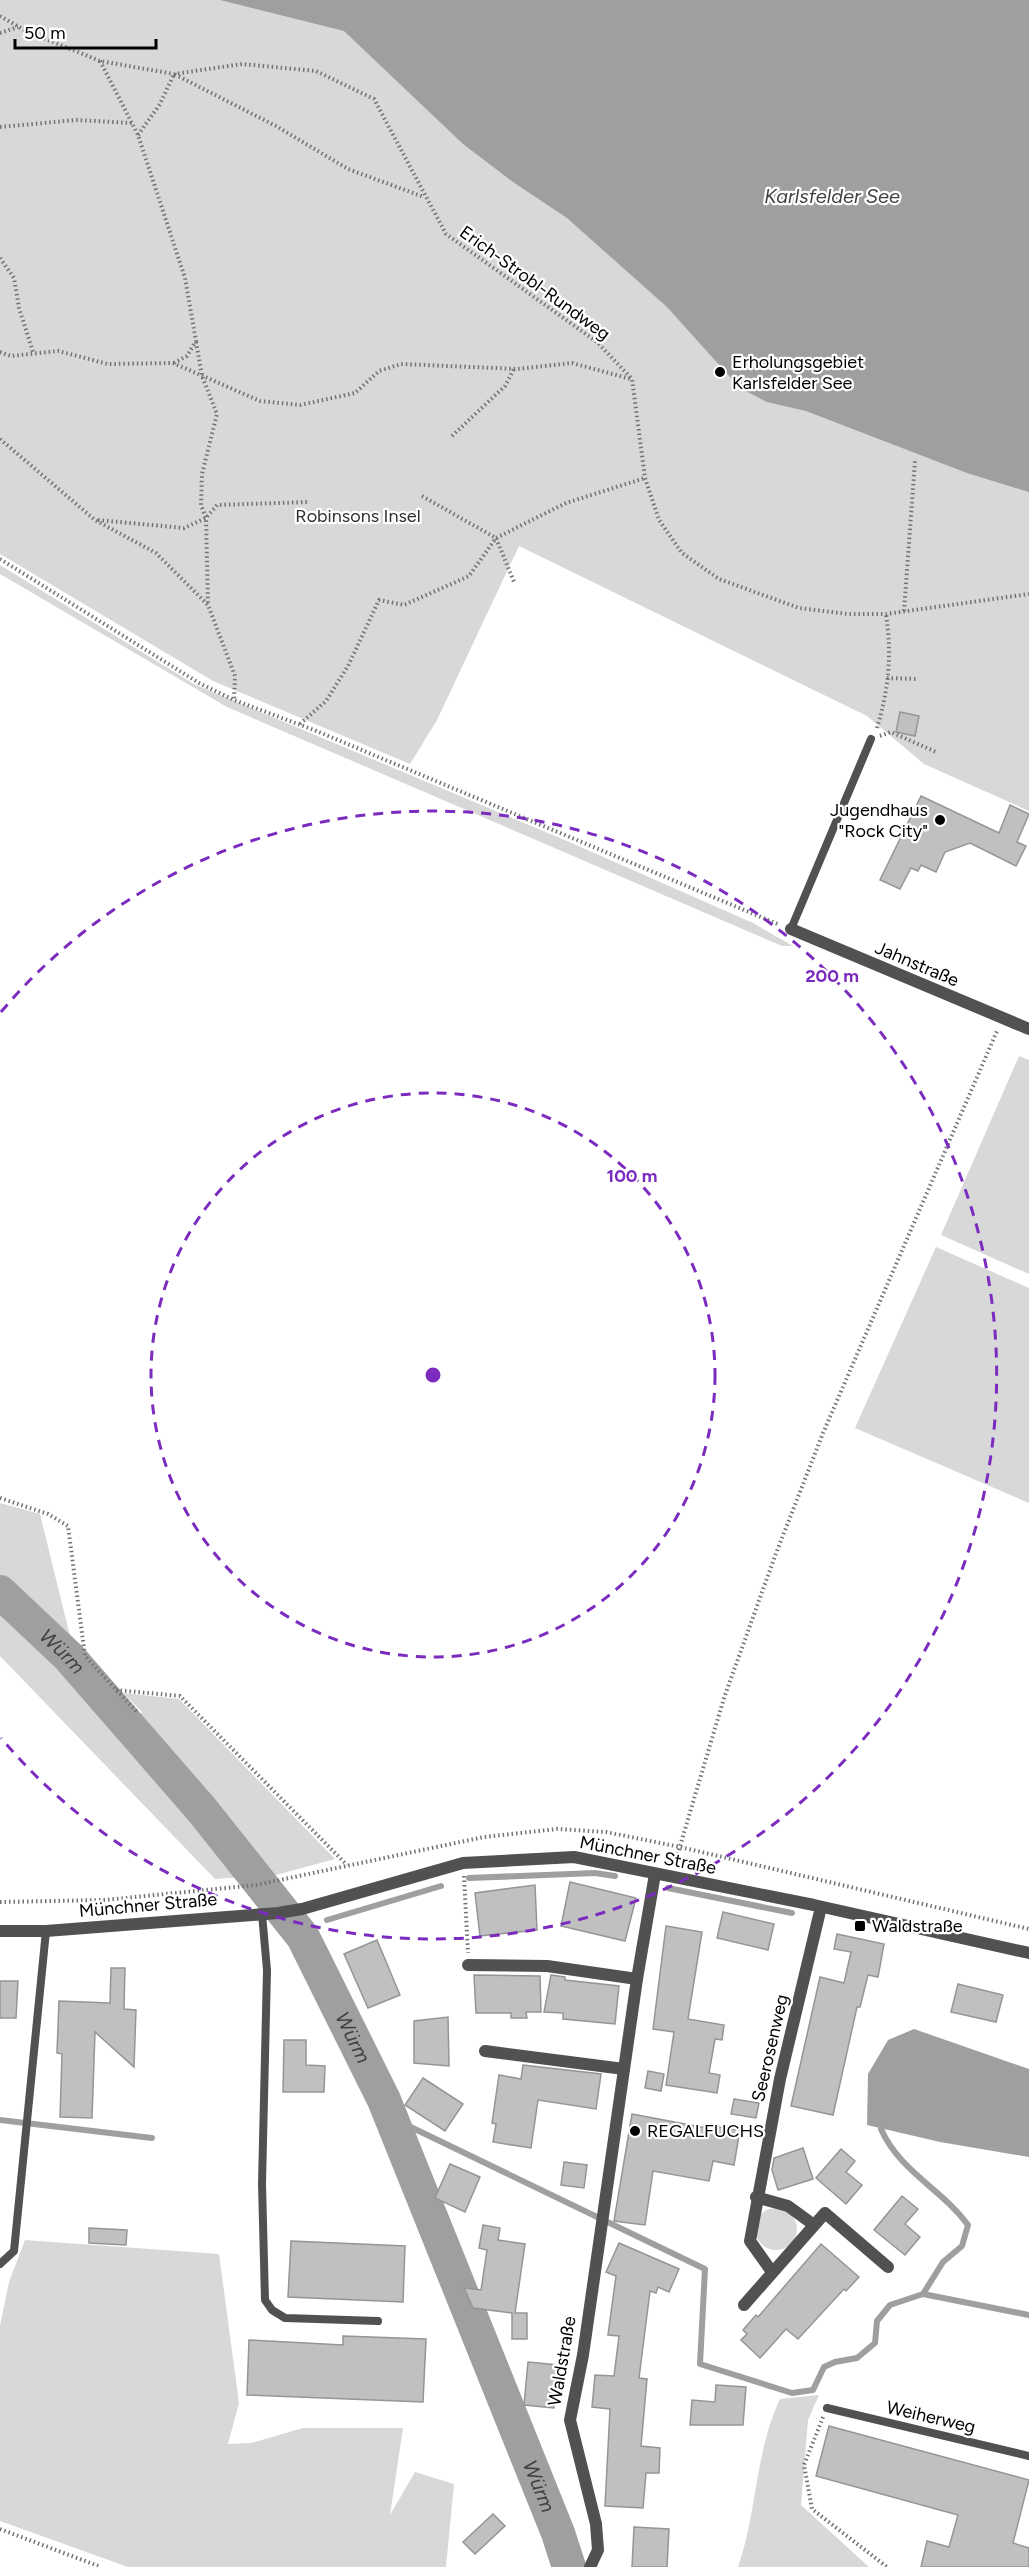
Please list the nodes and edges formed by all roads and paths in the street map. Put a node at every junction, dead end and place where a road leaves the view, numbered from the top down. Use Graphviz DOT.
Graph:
graph roads {
  1 [pos="0,16"];
  2 [pos="18,27"];
  3 [pos="0,33"];
  4 [pos="100,61"];
  5 [pos="174,74"];
  6 [pos="132,123"];
  7 [pos="0,128"];
  8 [pos="138,135"];
  9 [pos="425,197"];
  10 [pos="0,258"];
  11 [pos="196,341"];
  12 [pos="0,352"];
  13 [pos="33,352"];
  14 [pos="173,363"];
  15 [pos="514,368"];
  16 [pos="202,376"];
  17 [pos="632,379"];
  18 [pos="452,436"];
  19 [pos="0,439"];
  20 [pos="915,460"];
  21 [pos="645,478"];
  22 [pos="422,496"];
  23 [pos="308,502"];
  24 [pos="206,518"];
  25 [pos="95,520"];
  26 [pos="496,538"];
  27 [pos="0,559"];
  28 [pos="514,582"];
  29 [pos="1029,594"];
  30 [pos="208,605"];
  31 [pos="904,611"];
  32 [pos="886,614"];
  33 [pos="887,678"];
  34 [pos="917,679"];
  35 [pos="234,700"];
  36 [pos="299,724"];
  37 [pos="871,739"];
  38 [pos="936,752"];
  39 [pos="791,929"];
  40 [pos="1002,1020"];
  41 [pos="1029,1029"];
  42 [pos="0,1498"];
  43 [pos="116,1690"];
  44 [pos="138,1713"];
  45 [pos="464,1863"];
  46 [pos="348,1866"];
  47 [pos="655,1874"];
  48 [pos="288,1878"];
  49 [pos="860,1890"];
  50 [pos="857,1900"];
  51 [pos="0,1902"];
  52 [pos="821,1906"];
  53 [pos="262,1914"];
  54 [pos="1029,1929"];
  55 [pos="0,1930"];
  56 [pos="46,1931"];
  57 [pos="1029,1953"];
  58 [pos="468,1965"];
  59 [pos="637,1979"];
  60 [pos="485,2051"];
  61 [pos="624,2069"];
  62 [pos="756,2197"];
  63 [pos="814,2225"];
  64 [pos="0,2264"];
  65 [pos="888,2267"];
  66 [pos="772,2272"];
  67 [pos="744,2306"];
  68 [pos="378,2321"];
  69 [pos="826,2408"];
  70 [pos="1029,2456"];
  71 [pos="0,2529"];
  72 [pos="101,2567"];
  73 [pos="590,2567"];
  74 [pos="887,2567"];
  1 -- 2 [label="path, Erich-Strobl-Rundweg"];
  2 -- 3 [label="path"];
  2 -- 4 [label="path, Erich-Strobl-Rundweg"];
  4 -- 5 [label="path, Erich-Strobl-Rundweg"];
  4 -- 6 [label="path"];
  5 -- 8 [label="path"];
  5 -- 9 [label="path"];
  5 -- 9 [label="path, Erich-Strobl-Rundweg"];
  6 -- 7 [label="path"];
  6 -- 8 [label="path"];
  8 -- 11 [label="path"];
  9 -- 17 [label="path, Erich-Strobl-Rundweg"];
  10 -- 13 [label="path"];
  11 -- 14 [label="path"];
  11 -- 16 [label="path"];
  12 -- 13 [label="path"];
  13 -- 14 [label="path"];
  14 -- 16 [label="path"];
  15 -- 16 [label="path"];
  15 -- 17 [label="path"];
  15 -- 18 [label="path"];
  16 -- 24 [label="path"];
  17 -- 21 [label="path"];
  19 -- 25 [label="path"];
  20 -- 31 [label="path"];
  21 -- 26 [label="path"];
  21 -- 32 [label="path"];
  22 -- 26 [label="path"];
  23 -- 24 [label="path"];
  24 -- 25 [label="path"];
  24 -- 30 [label="path"];
  25 -- 30 [label="path"];
  26 -- 28 [label="path"];
  26 -- 36 [label="path"];
  27 -- 35 [label="path"];
  29 -- 31 [label="path"];
  30 -- 35 [label="path"];
  31 -- 32 [label="path"];
  32 -- 33 [label="path"];
  33 -- 34 [label="path"];
  33 -- 38 [label="path"];
  35 -- 36 [label="path"];
  36 -- 39 [label="path"];
  37 -- 39 [label="lane"];
  39 -- 40 [label="street, Jahnstraße"];
  40 -- 41 [label="street, Jahnstraße"];
  40 -- 49 [label="path"];
  42 -- 43 [label="path"];
  43 -- 44 [label="path"];
  43 -- 46 [label="path"];
  45 -- 47 [label="street, Münchner Straße"];
  45 -- 53 [label="street, Münchner Straße"];
  45 -- 58 [label="path"];
  47 -- 52 [label="street, Münchner Straße"];
  47 -- 59 [label="street"];
  48 -- 51 [label="path"];
  49 -- 50 [label="path"];
  49 -- 54 [label="path"];
  52 -- 57 [label="street, Münchner Straße"];
  52 -- 62 [label="street, Seerosenweg"];
  53 -- 56 [label="street, Münchner Straße"];
  53 -- 68 [label="lane"];
  55 -- 56 [label="street, Münchner Straße"];
  56 -- 64 [label="lane"];
  58 -- 59 [label="street"];
  59 -- 61 [label="street"];
  60 -- 61 [label="street"];
  61 -- 73 [label="street, Waldstraße"];
  62 -- 63 [label="street"];
  62 -- 66 [label="street, Seerosenweg"];
  63 -- 65 [label="street"];
  63 -- 66 [label="street"];
  66 -- 67 [label="street"];
  69 -- 70 [label="lane, Weiherweg"];
  69 -- 74 [label="path"];
  71 -- 72 [label="path"];
}
